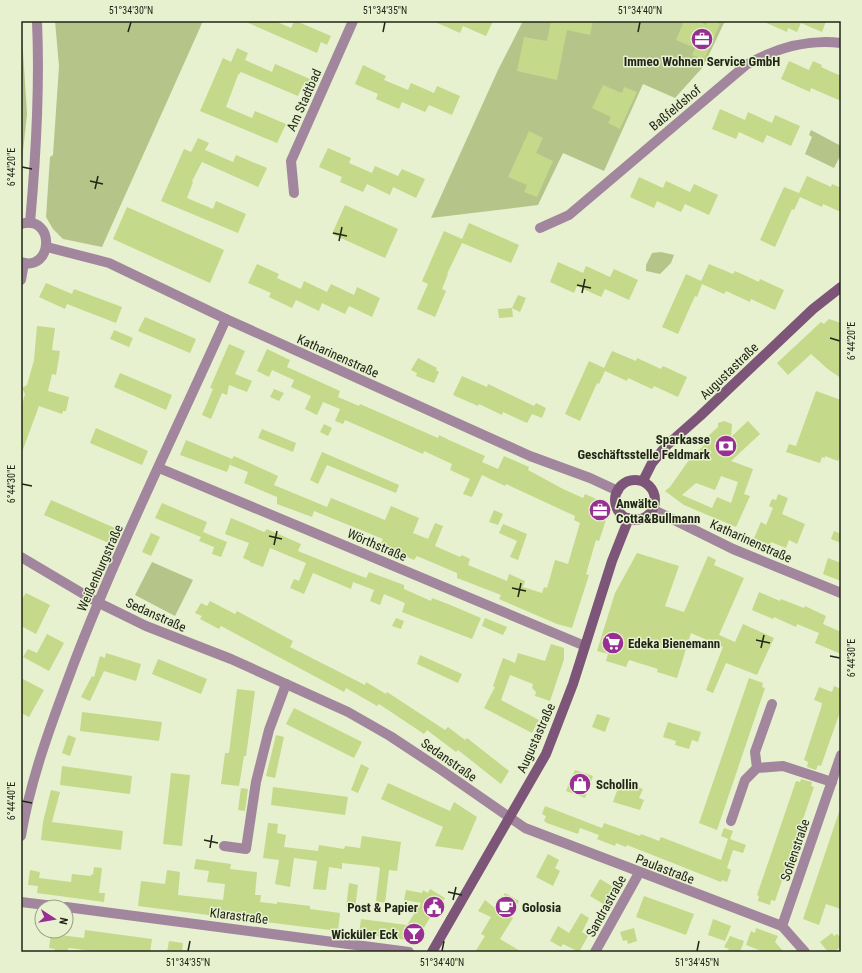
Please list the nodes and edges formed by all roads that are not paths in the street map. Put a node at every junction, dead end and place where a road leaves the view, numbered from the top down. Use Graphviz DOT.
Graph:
graph roads {
  1 [pos="37,21"];
  2 [pos="353,21"];
  3 [pos="841,43"];
  4 [pos="294,193"];
  5 [pos="25,223"];
  6 [pos="540,228"];
  7 [pos="47,247"];
  8 [pos="23,262"];
  9 [pos="21,280"];
  10 [pos="841,287"];
  11 [pos="226,319"];
  12 [pos="159,468"];
  13 [pos="643,481"];
  14 [pos="618,490"];
  15 [pos="652,509"];
  16 [pos="629,518"];
  17 [pos="21,557"];
  18 [pos="841,593"];
  19 [pos="97,602"];
  20 [pos="585,646"];
  21 [pos="286,684"];
  22 [pos="772,704"];
  23 [pos="841,755"];
  24 [pos="757,768"];
  25 [pos="832,782"];
  26 [pos="510,819"];
  27 [pos="731,820"];
  28 [pos="21,836"];
  29 [pos="224,846"];
  30 [pos="639,873"];
  31 [pos="21,902"];
  32 [pos="34,904"];
  33 [pos="74,909"];
  34 [pos="782,926"];
  35 [pos="409,952"];
  36 [pos="432,952"];
  37 [pos="595,952"];
  38 [pos="805,952"];
  1 -- 5 [label="street"];
  2 -- 4 [label="street, Am Stadtbad"];
  3 -- 6 [label="street, Baßfeldshof"];
  5 -- 7 [label="street"];
  7 -- 8 [label="street"];
  7 -- 11 [label="street, Katharinenstraße"];
  8 -- 9 [label="street"];
  10 -- 13 [label="main road, Augustastraße"];
  11 -- 12 [label="street, Weißenburgstraße"];
  11 -- 14 [label="street, Katharinenstraße"];
  12 -- 19 [label="street, Weißenburgstraße"];
  12 -- 20 [label="street, Wörthstraße"];
  13 -- 14 [label="main road"];
  13 -- 15 [label="main road"];
  14 -- 16 [label="main road"];
  15 -- 16 [label="main road"];
  15 -- 18 [label="street, Katharinenstraße"];
  16 -- 20 [label="main road, Augustastraße"];
  17 -- 19 [label="street, Sedanstraße"];
  19 -- 21 [label="street, Sedanstraße"];
  19 -- 28 [label="street, Weißenburgstraße"];
  20 -- 26 [label="main road, Augustastraße"];
  21 -- 26 [label="street, Sedanstraße"];
  21 -- 29 [label="street"];
  22 -- 24 [label="street"];
  23 -- 25 [label="street, Sofienstraße"];
  24 -- 25 [label="street"];
  24 -- 27 [label="street"];
  25 -- 34 [label="street, Sofienstraße"];
  26 -- 30 [label="street, Paulastraße"];
  26 -- 36 [label="main road, Augustastraße"];
  30 -- 34 [label="street, Paulastraße"];
  30 -- 37 [label="street, Sandrastraße"];
  31 -- 32 [label="street"];
  33 -- 35 [label="street, Klarastraße"];
  34 -- 38 [label="street, Paulastraße"];
}
